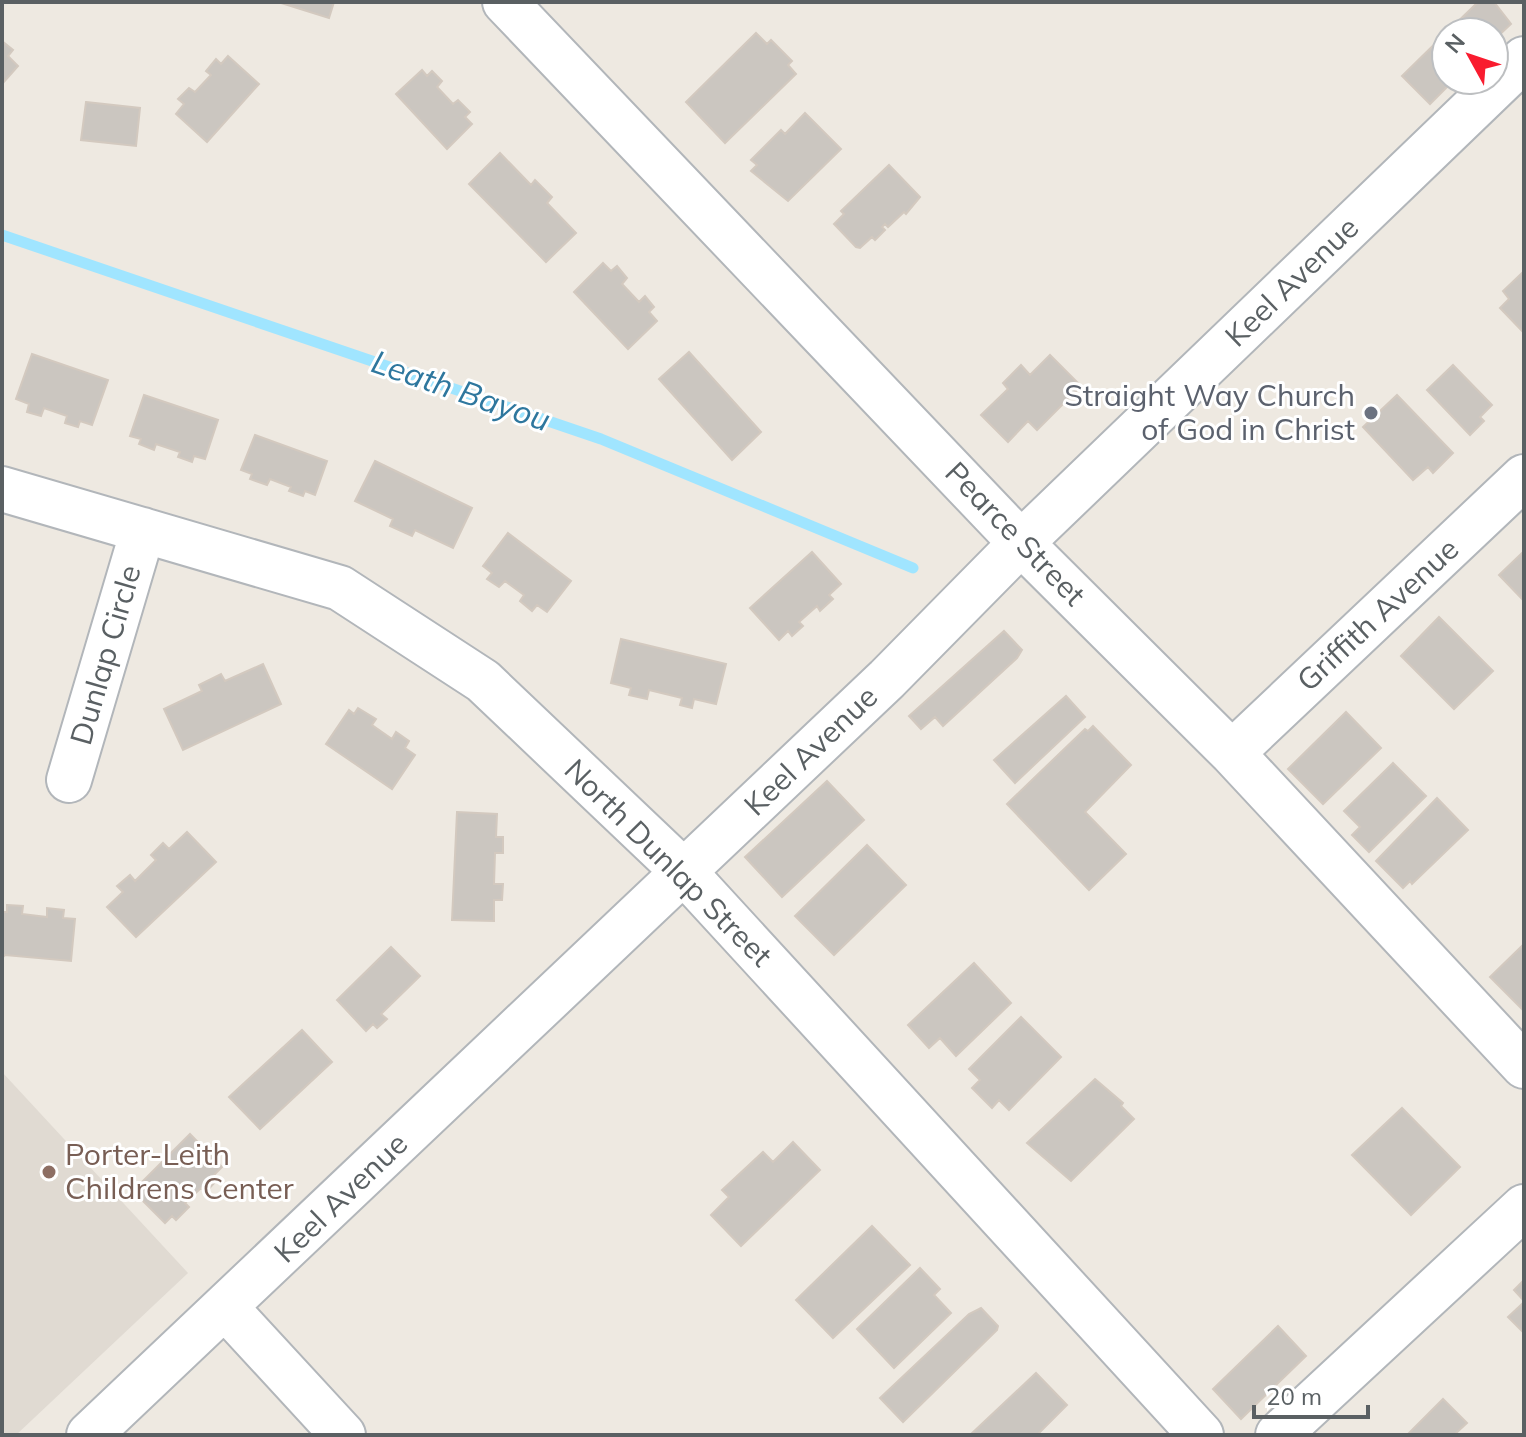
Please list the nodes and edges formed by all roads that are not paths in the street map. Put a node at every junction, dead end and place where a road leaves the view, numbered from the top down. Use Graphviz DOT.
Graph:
graph roads {
  1 [pos="505,2"];
  2 [pos="1524,59"];
  3 [pos="1524,477"];
  4 [pos="2,489"];
  5 [pos="143,530"];
  6 [pos="1021,543"];
  7 [pos="1232,753"];
  8 [pos="69,780"];
  9 [pos="684,872"];
  10 [pos="1524,1066"];
  11 [pos="1524,1207"];
  12 [pos="226,1308"];
  13 [pos="89,1435"];
  14 [pos="343,1435"];
  15 [pos="1201,1435"];
  16 [pos="1278,1435"];
  1 -- 6 [label="street, Pearce Street"];
  2 -- 6 [label="street, Keel Avenue"];
  3 -- 7 [label="street, Griffith Avenue"];
  4 -- 5 [label="street, North Dunlap Street"];
  5 -- 8 [label="street, Dunlap Circle"];
  5 -- 9 [label="street, North Dunlap Street"];
  6 -- 7 [label="street, Pearce Street"];
  6 -- 9 [label="street, Keel Avenue"];
  7 -- 10 [label="street, Pearce Street"];
  9 -- 12 [label="street, Keel Avenue"];
  9 -- 15 [label="street, North Dunlap Street"];
  11 -- 16 [label="street"];
  12 -- 13 [label="street, Keel Avenue"];
  12 -- 14 [label="street"];
}
